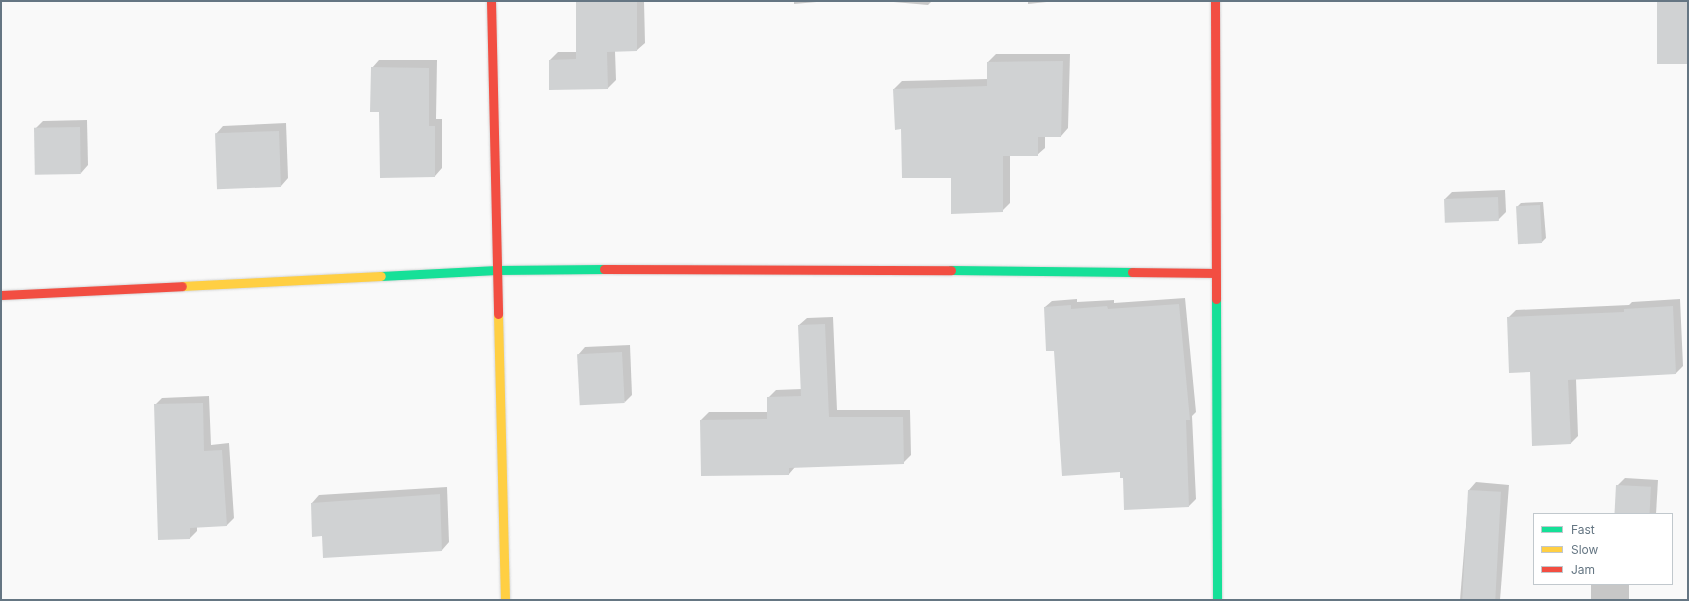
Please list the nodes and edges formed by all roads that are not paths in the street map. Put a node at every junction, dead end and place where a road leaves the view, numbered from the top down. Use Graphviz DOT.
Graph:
graph roads {
  1 [pos="491,1"];
  2 [pos="1215,1"];
  3 [pos="497,270"];
  4 [pos="1215,273"];
  5 [pos="1,295"];
  6 [pos="505,600"];
  7 [pos="1217,600"];
  1 -- 3 [label="street"];
  2 -- 4 [label="street"];
  3 -- 4 [label="street"];
  3 -- 5 [label="street"];
  3 -- 6 [label="street"];
  4 -- 7 [label="street"];
}
